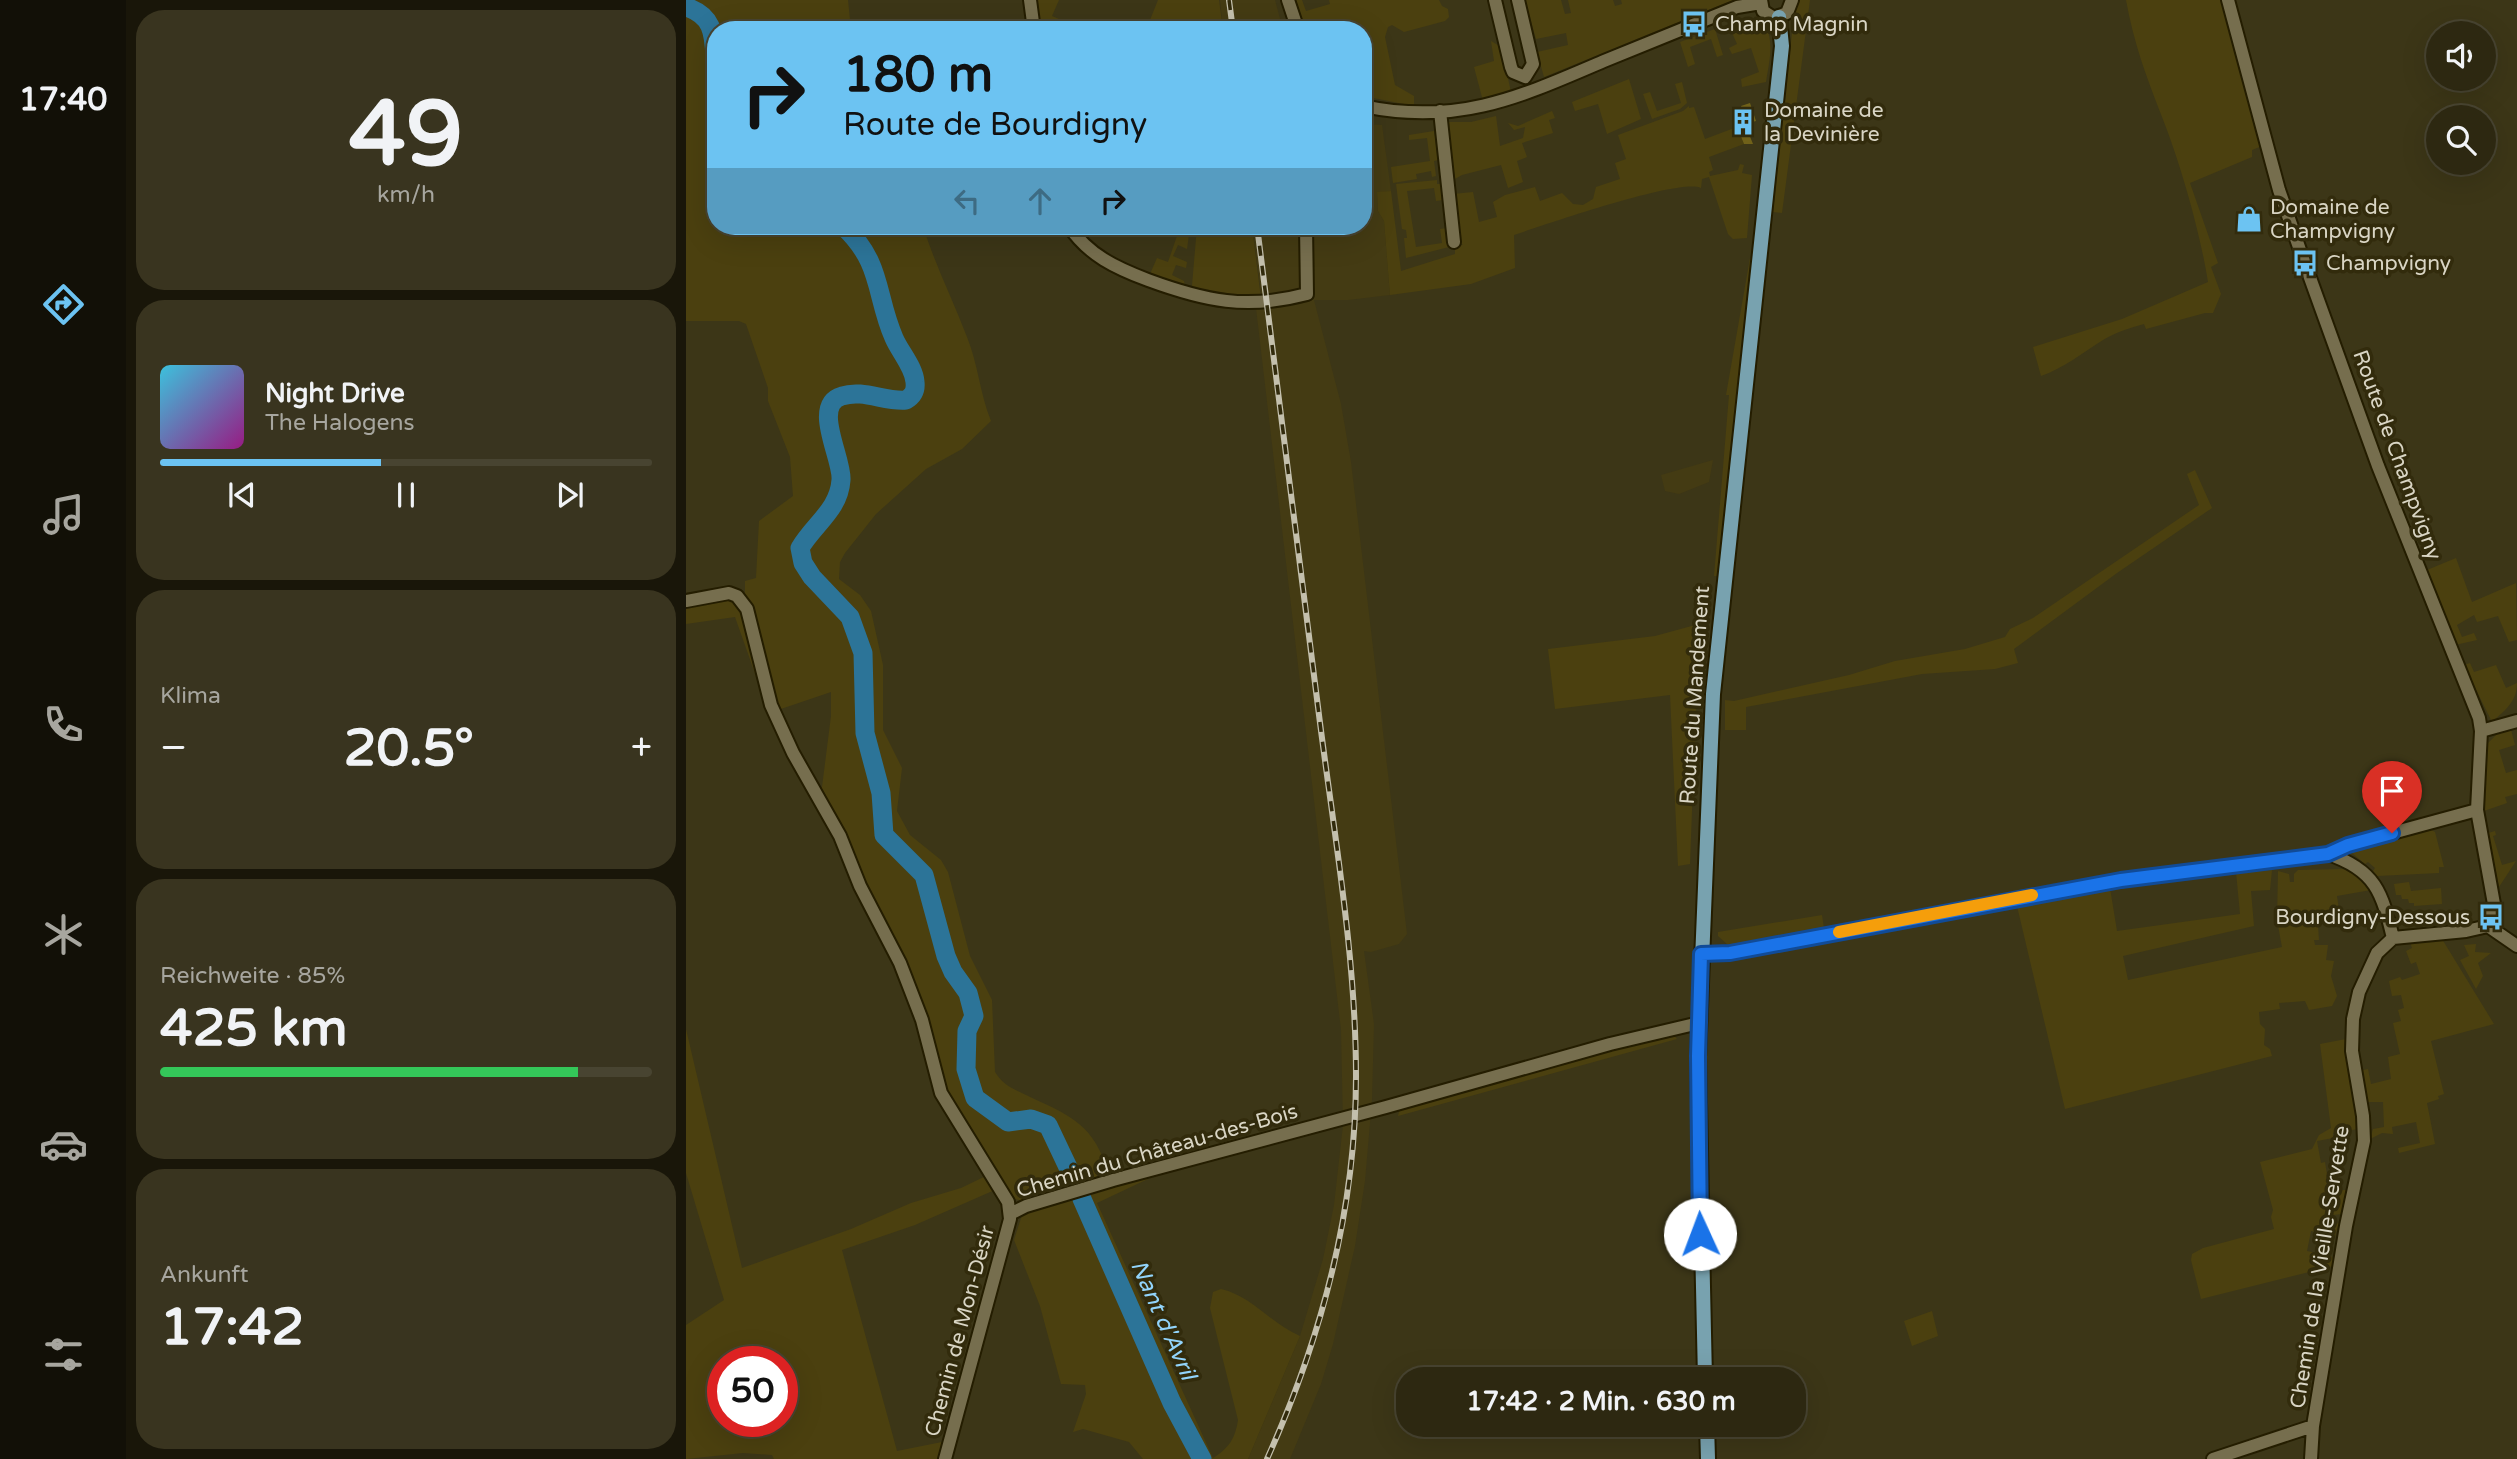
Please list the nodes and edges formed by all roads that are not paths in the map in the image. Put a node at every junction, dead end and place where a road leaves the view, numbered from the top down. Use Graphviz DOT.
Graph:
graph roads {
  1 [pos="1030,0"];
  2 [pos="1288,0"];
  3 [pos="1495,0"];
  4 [pos="1518,0"];
  5 [pos="1792,0"];
  6 [pos="2228,0"];
  7 [pos="1761,1"];
  8 [pos="1779,18"];
  9 [pos="1033,21"];
  10 [pos="1295,21"];
  11 [pos="1530,49"];
  12 [pos="1508,55"];
  13 [pos="1525,77"];
  14 [pos="1530,94"];
  15 [pos="1372,108"];
  16 [pos="1440,111"];
  17 [pos="1075,235"];
  18 [pos="1306,235"];
  19 [pos="1454,242"];
  20 [pos="686,601"];
  21 [pos="2517,721"];
  22 [pos="2481,731"];
  23 [pos="2477,810"];
  24 [pos="2328,854"];
  25 [pos="2488,926"];
  26 [pos="2393,938"];
  27 [pos="2517,946"];
  28 [pos="1701,954"];
  29 [pos="1699,1023"];
  30 [pos="1010,1214"];
  31 [pos="1705,1367"];
  32 [pos="2314,1426"];
  33 [pos="1708,1437"];
  34 [pos="945,1459"];
  35 [pos="1709,1459"];
  36 [pos="2213,1459"];
  37 [pos="2311,1459"];
  1 -- 9 [label="street"];
  2 -- 10 [label="street"];
  3 -- 12 [label="street"];
  4 -- 11 [label="street"];
  5 -- 8 [label="street"];
  6 -- 22 [label="street, Route de Champvigny"];
  7 -- 8 [label="street"];
  7 -- 14 [label="street"];
  8 -- 28 [label="main road, Route du Mandement"];
  11 -- 12 [label="street"];
  11 -- 13 [label="street"];
  12 -- 13 [label="street"];
  13 -- 14 [label="street"];
  14 -- 16 [label="street"];
  15 -- 16 [label="street"];
  16 -- 19 [label="street"];
  17 -- 18 [label="street"];
  20 -- 30 [label="street, Chemin du Château-des-Bois"];
  21 -- 22 [label="street"];
  22 -- 23 [label="street, Route de Champvigny"];
  23 -- 24 [label="street"];
  23 -- 25 [label="street, Route de Champvigny"];
  24 -- 26 [label="street"];
  24 -- 28 [label="street"];
  25 -- 26 [label="street"];
  25 -- 27 [label="street"];
  26 -- 32 [label="street, Chemin de la Vieille-Servette"];
  28 -- 29 [label="main road, Route du Mandement"];
  29 -- 30 [label="street, Chemin du Château-des-Bois"];
  29 -- 31 [label="main road, Route du Mandement"];
  30 -- 34 [label="street, Chemin de Mon-Désir"];
  32 -- 36 [label="street, Chemin de la Vieille-Servette"];
  32 -- 37 [label="street"];
  33 -- 35 [label="main road"];
}
